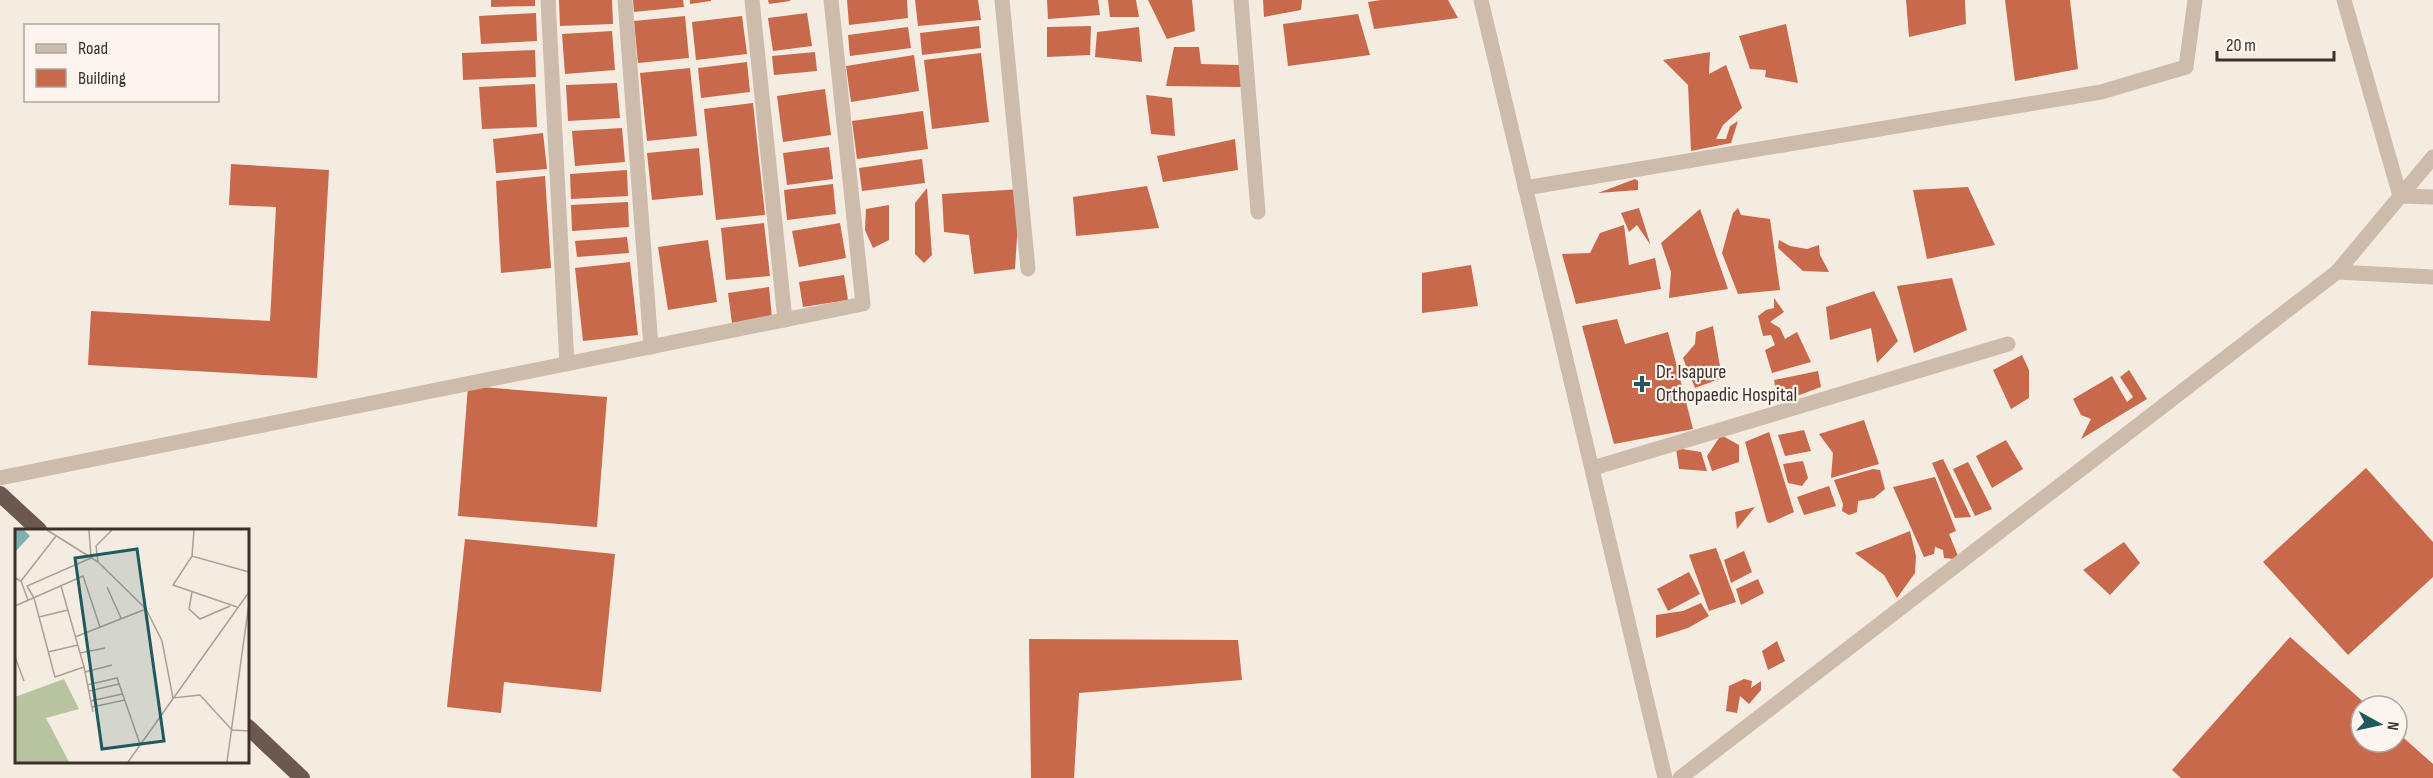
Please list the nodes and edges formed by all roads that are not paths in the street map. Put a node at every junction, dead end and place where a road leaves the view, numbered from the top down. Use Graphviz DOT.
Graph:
graph roads {
  1 [pos="548,0"];
  2 [pos="625,0"];
  3 [pos="752,0"];
  4 [pos="831,0"];
  5 [pos="1002,0"];
  6 [pos="1241,0"];
  7 [pos="1481,0"];
  8 [pos="2195,0"];
  9 [pos="2344,0"];
  10 [pos="2433,157"];
  11 [pos="1525,188"];
  12 [pos="2400,196"];
  13 [pos="2433,197"];
  14 [pos="1258,212"];
  15 [pos="1028,269"];
  16 [pos="2337,272"];
  17 [pos="2433,277"];
  18 [pos="785,320"];
  19 [pos="2008,344"];
  20 [pos="651,347"];
  21 [pos="567,364"];
  22 [pos="1593,468"];
  23 [pos="0,478"];
  24 [pos="0,494"];
  25 [pos="37,529"];
  26 [pos="249,728"];
  27 [pos="302,778"];
  28 [pos="1665,778"];
  29 [pos="1680,778"];
  1 -- 21 [label="street"];
  2 -- 20 [label="street"];
  3 -- 18 [label="street"];
  4 -- 18 [label="street"];
  5 -- 15 [label="street"];
  6 -- 14 [label="street"];
  7 -- 11 [label="street"];
  8 -- 11 [label="street"];
  9 -- 12 [label="street"];
  10 -- 12 [label="street"];
  11 -- 22 [label="street"];
  12 -- 13 [label="street"];
  12 -- 16 [label="street"];
  16 -- 17 [label="street"];
  16 -- 29 [label="street"];
  18 -- 20 [label="street"];
  19 -- 22 [label="street"];
  20 -- 21 [label="street"];
  21 -- 23 [label="street"];
  22 -- 28 [label="street"];
  24 -- 25 [label="highway"];
  26 -- 27 [label="highway"];
}
